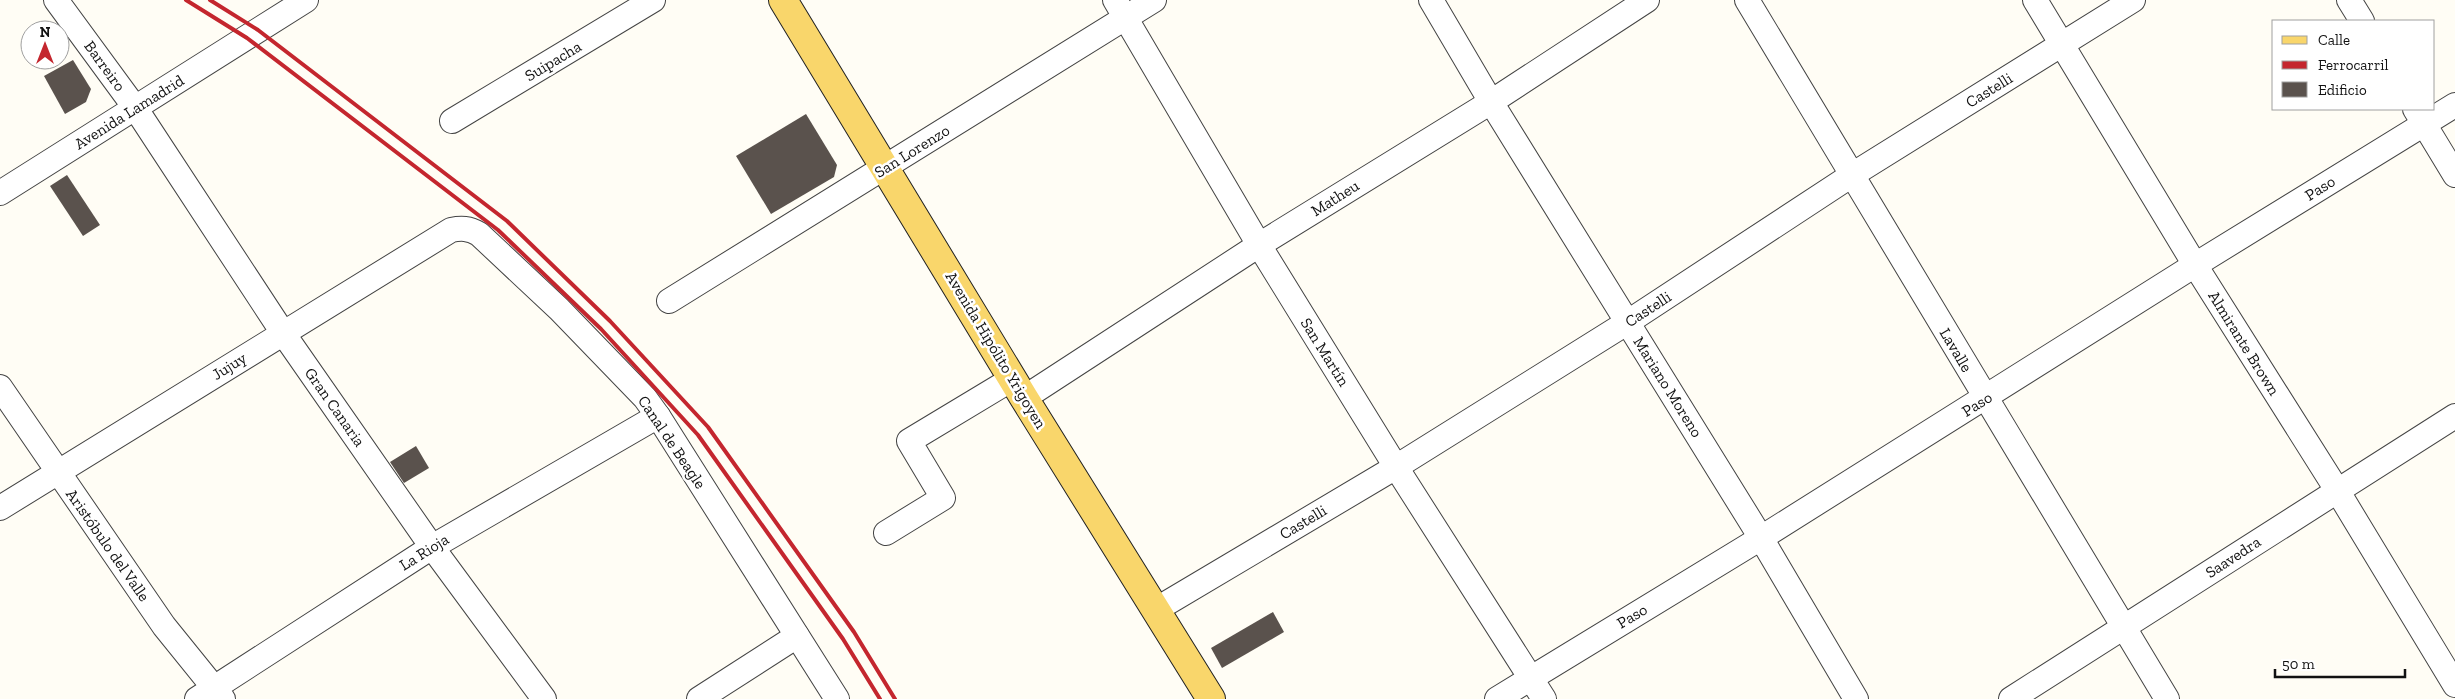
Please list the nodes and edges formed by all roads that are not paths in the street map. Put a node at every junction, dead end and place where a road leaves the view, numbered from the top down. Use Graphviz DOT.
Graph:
graph roads {
  1 [pos="56,0"];
  2 [pos="653,0"];
  3 [pos="783,0"];
  4 [pos="1154,0"];
  5 [pos="1431,0"];
  6 [pos="1647,0"];
  7 [pos="1747,0"];
  8 [pos="2035,0"];
  9 [pos="2133,0"];
  10 [pos="2349,0"];
  11 [pos="301,1"];
  12 [pos="1120,9"];
  13 [pos="2361,20"];
  14 [pos="2062,45"];
  15 [pos="1491,102"];
  16 [pos="2455,105"];
  17 [pos="136,109"];
  18 [pos="2419,116"];
  19 [pos="452,121"];
  20 [pos="884,168"];
  21 [pos="2455,175"];
  22 [pos="1852,176"];
  23 [pos="0,193"];
  24 [pos="459,228"];
  25 [pos="1259,245"];
  26 [pos="2195,265"];
  27 [pos="669,301"];
  28 [pos="1628,322"];
  29 [pos="283,333"];
  30 [pos="0,387"];
  31 [pos="1018,388"];
  32 [pos="1985,398"];
  33 [pos="658,416"];
  34 [pos="2455,416"];
  35 [pos="1396,467"];
  36 [pos="58,472"];
  37 [pos="2337,490"];
  38 [pos="0,508"];
  39 [pos="886,533"];
  40 [pos="1761,538"];
  41 [pos="432,547"];
  42 [pos="1157,609"];
  43 [pos="2124,626"];
  44 [pos="798,636"];
  45 [pos="1531,678"];
  46 [pos="2455,684"];
  47 [pos="211,695"];
  48 [pos="544,699"];
  49 [pos="699,699"];
  50 [pos="837,699"];
  51 [pos="1211,699"];
  52 [pos="1496,699"];
  53 [pos="1544,699"];
  54 [pos="1856,699"];
  55 [pos="2012,699"];
  56 [pos="2167,699"];
  1 -- 17 [label="street, Barreiro"];
  2 -- 19 [label="street, Suipacha"];
  3 -- 20 [label="main road, Avenida Hipólito Yrigoyen"];
  4 -- 12 [label="street, San Lorenzo"];
  5 -- 15 [label="street, Mariano Moreno"];
  6 -- 15 [label="street, Matheu"];
  7 -- 22 [label="street, Lavalle"];
  8 -- 14 [label="street, Almirante Brown"];
  9 -- 14 [label="street, Castelli"];
  10 -- 13 [label="street"];
  11 -- 17 [label="street, Avenida Lamadrid"];
  12 -- 20 [label="street, San Lorenzo"];
  12 -- 25 [label="street, San Martín"];
  14 -- 22 [label="street, Castelli"];
  14 -- 26 [label="street, Almirante Brown"];
  15 -- 25 [label="street, Matheu"];
  15 -- 28 [label="street, Mariano Moreno"];
  16 -- 18 [label="street, Paso"];
  17 -- 23 [label="street, Avenida Lamadrid"];
  17 -- 29 [label="street, Gran Canaria"];
  18 -- 21 [label="street"];
  18 -- 26 [label="street, Paso"];
  20 -- 27 [label="street, San Lorenzo"];
  20 -- 31 [label="main road, Avenida Hipólito Yrigoyen"];
  22 -- 28 [label="street, Castelli"];
  22 -- 32 [label="street, Lavalle"];
  24 -- 29 [label="street, Jujuy"];
  24 -- 33 [label="street, Canal de Beagle"];
  25 -- 31 [label="street, Matheu"];
  25 -- 35 [label="street, San Martín"];
  26 -- 32 [label="street, Paso"];
  26 -- 37 [label="street, Almirante Brown"];
  28 -- 35 [label="street, Castelli"];
  28 -- 40 [label="street, Mariano Moreno"];
  29 -- 36 [label="street, Jujuy"];
  29 -- 41 [label="street, Gran Canaria"];
  30 -- 36 [label="street, Aristóbulo del Valle"];
  31 -- 39 [label="street, Matheu"];
  31 -- 42 [label="main road, Avenida Hipólito Yrigoyen"];
  32 -- 40 [label="street, Paso"];
  32 -- 43 [label="street, Lavalle"];
  33 -- 41 [label="street, La Rioja"];
  33 -- 44 [label="street, Canal de Beagle"];
  34 -- 37 [label="street, Saavedra"];
  35 -- 42 [label="street, Castelli"];
  35 -- 45 [label="street, San Martín"];
  36 -- 38 [label="street, Jujuy"];
  36 -- 47 [label="street, Aristóbulo del Valle"];
  37 -- 43 [label="street, Saavedra"];
  37 -- 46 [label="street, Almirante Brown"];
  40 -- 45 [label="street, Paso"];
  40 -- 54 [label="street, Mariano Moreno"];
  41 -- 47 [label="street, La Rioja"];
  41 -- 48 [label="street, Gran Canaria"];
  42 -- 51 [label="main road, Avenida Hipólito Yrigoyen"];
  43 -- 55 [label="street, Saavedra"];
  43 -- 56 [label="street, Lavalle"];
  44 -- 49 [label="street"];
  44 -- 50 [label="street, Canal de Beagle"];
  45 -- 52 [label="street, Paso"];
  45 -- 53 [label="street, San Martín"];
}
